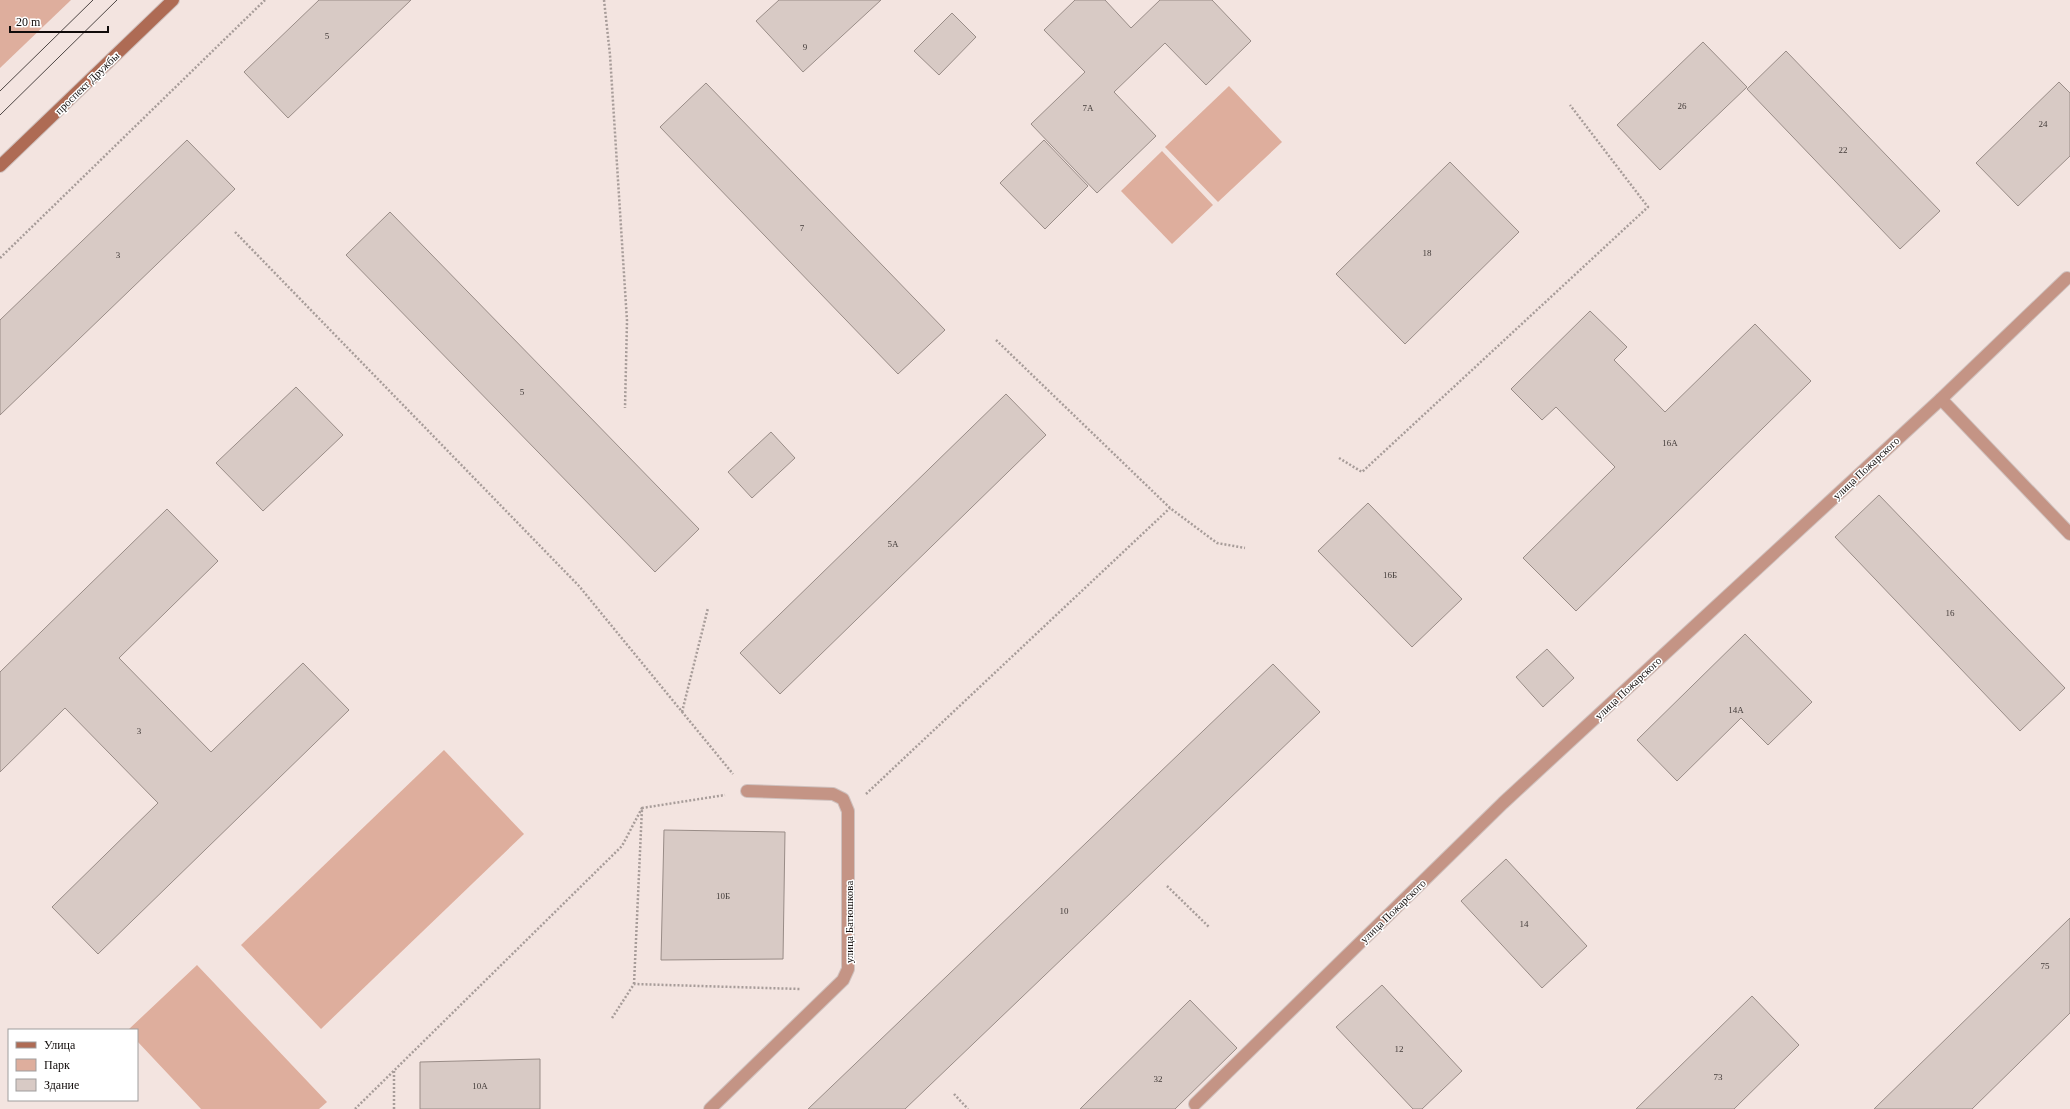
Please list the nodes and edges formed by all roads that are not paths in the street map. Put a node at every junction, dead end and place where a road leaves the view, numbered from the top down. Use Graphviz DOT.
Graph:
graph roads {
  1 [pos="173,0"];
  2 [pos="0,166"];
  3 [pos="2067,278"];
  4 [pos="1941,399"];
  5 [pos="2070,534"];
  6 [pos="747,792"];
  7 [pos="1195,1104"];
  8 [pos="710,1109"];
  1 -- 2 [label="main road, проспект Дружбы"];
  3 -- 4 [label="street, улица Пожарского"];
  4 -- 5 [label="street"];
  4 -- 7 [label="street, улица Пожарского"];
  6 -- 8 [label="street, улица Батюшкова"];
}
